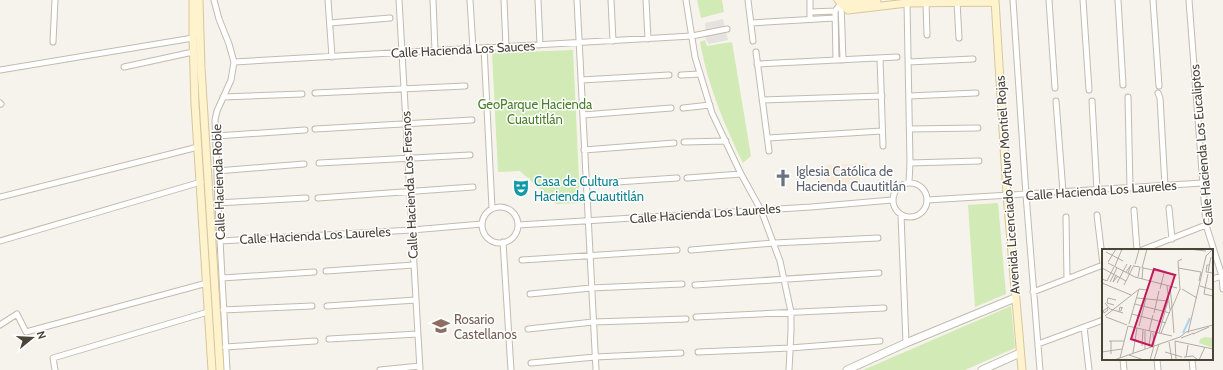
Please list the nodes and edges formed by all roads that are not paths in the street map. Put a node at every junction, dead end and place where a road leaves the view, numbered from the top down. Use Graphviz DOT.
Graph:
graph roads {
  1 [pos="55,0"];
  2 [pos="193,0"];
  3 [pos="199,0"];
  4 [pos="214,0"];
  5 [pos="328,0"];
  6 [pos="399,0"];
  7 [pos="434,0"];
  8 [pos="470,0"];
  9 [pos="504,0"];
  10 [pos="538,0"];
  11 [pos="577,0"];
  12 [pos="611,0"];
  13 [pos="646,0"];
  14 [pos="686,0"];
  15 [pos="748,0"];
  16 [pos="810,0"];
  17 [pos="1013,0"];
  18 [pos="1049,0"];
  19 [pos="1083,0"];
  20 [pos="1118,0"];
  21 [pos="1153,0"];
  22 [pos="1189,0"];
  23 [pos="842,1"];
  24 [pos="995,1"];
  25 [pos="958,2"];
  26 [pos="908,3"];
  27 [pos="926,3"];
  28 [pos="835,11"];
  29 [pos="810,12"];
  30 [pos="390,18"];
  31 [pos="834,18"];
  32 [pos="810,20"];
  33 [pos="330,23"];
  34 [pos="751,23"];
  35 [pos="727,29"];
  36 [pos="927,35"];
  37 [pos="692,36"];
  38 [pos="192,38"];
  39 [pos="959,38"];
  40 [pos="648,39"];
  41 [pos="613,41"];
  42 [pos="753,41"];
  43 [pos="53,42"];
  44 [pos="579,43"];
  45 [pos="540,45"];
  46 [pos="506,47"];
  47 [pos="484,48"];
  48 [pos="473,49"];
  49 [pos="435,51"];
  50 [pos="194,52"];
  51 [pos="756,52"];
  52 [pos="401,53"];
  53 [pos="332,57"];
  54 [pos="897,57"];
  55 [pos="880,58"];
  56 [pos="973,59"];
  57 [pos="836,60"];
  58 [pos="843,60"];
  59 [pos="234,62"];
  60 [pos="908,62"];
  61 [pos="757,64"];
  62 [pos="124,67"];
  63 [pos="0,70"];
  64 [pos="700,74"];
  65 [pos="669,75"];
  66 [pos="681,75"];
  67 [pos="581,80"];
  68 [pos="1123,85"];
  69 [pos="465,86"];
  70 [pos="1159,86"];
  71 [pos="1055,88"];
  72 [pos="404,90"];
  73 [pos="1089,90"];
  74 [pos="315,93"];
  75 [pos="976,93"];
  76 [pos="1158,93"];
  77 [pos="302,94"];
  78 [pos="882,96"];
  79 [pos="909,96"];
  80 [pos="223,97"];
  81 [pos="1128,97"];
  82 [pos="762,100"];
  83 [pos="1056,101"];
  84 [pos="1092,101"];
  85 [pos="710,105"];
  86 [pos="671,108"];
  87 [pos="683,108"];
  88 [pos="583,115"];
  89 [pos="472,120"];
  90 [pos="406,124"];
  91 [pos="978,128"];
  92 [pos="315,129"];
  93 [pos="910,129"];
  94 [pos="305,130"];
  95 [pos="882,131"];
  96 [pos="216,136"];
  97 [pos="768,138"];
  98 [pos="726,141"];
  99 [pos="684,142"];
  100 [pos="674,143"];
  101 [pos="883,146"];
  102 [pos="198,147"];
  103 [pos="584,150"];
  104 [pos="769,151"];
  105 [pos="470,155"];
  106 [pos="408,158"];
  107 [pos="979,161"];
  108 [pos="318,163"];
  109 [pos="910,163"];
  110 [pos="304,164"];
  111 [pos="217,171"];
  112 [pos="741,174"];
  113 [pos="677,178"];
  114 [pos="687,178"];
  115 [pos="201,182"];
  116 [pos="909,182"];
  117 [pos="1203,183"];
  118 [pos="586,184"];
  119 [pos="1165,186"];
  120 [pos="473,187"];
  121 [pos="1130,188"];
  122 [pos="1097,190"];
  123 [pos="410,191"];
  124 [pos="1063,192"];
  125 [pos="1007,195"];
  126 [pos="1026,195"];
  127 [pos="0,197"];
  128 [pos="306,198"];
  129 [pos="318,198"];
  130 [pos="892,200"];
  131 [pos="927,200"];
  132 [pos="218,204"];
  133 [pos="492,208"];
  134 [pos="1169,208"];
  135 [pos="761,210"];
  136 [pos="1134,210"];
  137 [pos="901,215"];
  138 [pos="1097,215"];
  139 [pos="1066,217"];
  140 [pos="588,220"];
  141 [pos="482,224"];
  142 [pos="518,225"];
  143 [pos="1206,225"];
  144 [pos="412,230"];
  145 [pos="878,238"];
  146 [pos="1172,239"];
  147 [pos="0,241"];
  148 [pos="220,241"];
  149 [pos="503,242"];
  150 [pos="774,243"];
  151 [pos="1137,249"];
  152 [pos="1145,249"];
  153 [pos="677,250"];
  154 [pos="691,250"];
  155 [pos="590,256"];
  156 [pos="1102,257"];
  157 [pos="522,260"];
  158 [pos="414,265"];
  159 [pos="1102,265"];
  160 [pos="314,272"];
  161 [pos="326,272"];
  162 [pos="879,273"];
  163 [pos="1222,276"];
  164 [pos="222,278"];
  165 [pos="784,279"];
  166 [pos="1068,279"];
  167 [pos="1213,279"];
  168 [pos="207,283"];
  169 [pos="682,284"];
  170 [pos="695,285"];
  171 [pos="591,288"];
  172 [pos="1223,289"];
  173 [pos="1033,292"];
  174 [pos="530,294"];
  175 [pos="1015,298"];
  176 [pos="416,300"];
  177 [pos="312,306"];
  178 [pos="327,306"];
  179 [pos="884,308"];
  180 [pos="223,310"];
  181 [pos="208,312"];
  182 [pos="791,312"];
  183 [pos="696,317"];
  184 [pos="686,319"];
  185 [pos="1102,320"];
  186 [pos="593,322"];
  187 [pos="0,325"];
  188 [pos="1084,327"];
  189 [pos="528,329"];
  190 [pos="418,334"];
  191 [pos="329,339"];
  192 [pos="315,341"];
  193 [pos="880,341"];
  194 [pos="906,343"];
  195 [pos="1038,344"];
  196 [pos="225,347"];
  197 [pos="790,348"];
  198 [pos="698,352"];
  199 [pos="681,353"];
  200 [pos="1020,353"];
  201 [pos="595,357"];
  202 [pos="1123,360"];
  203 [pos="1157,360"];
  204 [pos="1192,360"];
  205 [pos="531,363"];
  206 [pos="420,368"];
  207 [pos="55,370"];
  208 [pos="212,370"];
  209 [pos="220,370"];
  210 [pos="227,370"];
  211 [pos="380,370"];
  212 [pos="511,370"];
  213 [pos="596,370"];
  214 [pos="789,370"];
  215 [pos="847,370"];
  216 [pos="983,370"];
  217 [pos="1022,370"];
  218 [pos="1040,370"];
  219 [pos="1089,370"];
  220 [pos="1124,370"];
  221 [pos="1158,370"];
  222 [pos="1193,370"];
  1 -- 43 [label="street"];
  2 -- 38 [label="main road, Calle Hacienda Roble"];
  3 -- 209 [label="main road, Calle Hacienda Roble"];
  4 -- 59 [label="street, Calle Hacienda Roble"];
  5 -- 33 [label="street"];
  6 -- 52 [label="street, Calle Hacienda Los Fresnos"];
  7 -- 49 [label="street"];
  8 -- 48 [label="street"];
  9 -- 46 [label="street"];
  10 -- 45 [label="street"];
  11 -- 44 [label="street"];
  12 -- 41 [label="street"];
  13 -- 40 [label="street"];
  14 -- 37 [label="street"];
  15 -- 34 [label="street"];
  16 -- 29 [label="street"];
  17 -- 126 [label="street, Avenida Licenciado Arturo Montiel Rojas"];
  18 -- 71 [label="street"];
  19 -- 73 [label="street"];
  20 -- 68 [label="street"];
  21 -- 70 [label="street"];
  22 -- 117 [label="street, Calle Hacienda Los Eucaliptos"];
  23 -- 26 [label="main road"];
  23 -- 28 [label="street"];
  23 -- 58 [label="street"];
  24 -- 25 [label="main road"];
  24 -- 125 [label="main road, Avenida Licenciado Arturo Montiel Rojas"];
  25 -- 27 [label="main road"];
  25 -- 39 [label="street"];
  26 -- 27 [label="main road"];
  26 -- 60 [label="street"];
  27 -- 36 [label="street"];
  28 -- 29 [label="street"];
  28 -- 31 [label="street"];
  29 -- 32 [label="street"];
  30 -- 33 [label="street"];
  31 -- 32 [label="street"];
  31 -- 57 [label="street"];
  32 -- 34 [label="street"];
  33 -- 53 [label="street"];
  34 -- 42 [label="street"];
  35 -- 37 [label="street, Calle Hacienda Los Sauces"];
  37 -- 40 [label="street, Calle Hacienda Los Sauces"];
  37 -- 64 [label="street"];
  38 -- 50 [label="main road, Calle Hacienda Roble"];
  38 -- 63 [label="street"];
  40 -- 41 [label="street, Calle Hacienda Los Sauces"];
  41 -- 44 [label="street, Calle Hacienda Los Sauces"];
  44 -- 45 [label="street, Calle Hacienda Los Sauces"];
  44 -- 67 [label="street"];
  45 -- 46 [label="street, Calle Hacienda Los Sauces"];
  46 -- 47 [label="street, Calle Hacienda Los Sauces"];
  47 -- 48 [label="street, Calle Hacienda Los Sauces"];
  47 -- 133 [label="street"];
  48 -- 49 [label="street, Calle Hacienda Los Sauces"];
  49 -- 52 [label="street, Calle Hacienda Los Sauces"];
  50 -- 62 [label="street"];
  50 -- 102 [label="main road, Calle Hacienda Roble"];
  51 -- 61 [label="street"];
  52 -- 53 [label="street, Calle Hacienda Los Sauces"];
  52 -- 72 [label="street, Calle Hacienda Los Fresnos"];
  53 -- 59 [label="street, Calle Hacienda Los Sauces"];
  54 -- 55 [label="street"];
  55 -- 58 [label="street"];
  55 -- 78 [label="street"];
  56 -- 60 [label="street"];
  57 -- 58 [label="street"];
  57 -- 61 [label="street"];
  59 -- 80 [label="street, Calle Hacienda Roble"];
  60 -- 79 [label="street"];
  61 -- 82 [label="street"];
  64 -- 66 [label="street"];
  64 -- 85 [label="street"];
  65 -- 67 [label="street"];
  67 -- 88 [label="street"];
  69 -- 72 [label="street"];
  72 -- 74 [label="street"];
  72 -- 90 [label="street, Calle Hacienda Los Fresnos"];
  75 -- 79 [label="street"];
  76 -- 119 [label="street"];
  77 -- 80 [label="street"];
  78 -- 82 [label="street"];
  78 -- 95 [label="street"];
  79 -- 93 [label="street"];
  80 -- 96 [label="street, Calle Hacienda Roble"];
  81 -- 121 [label="street"];
  82 -- 97 [label="street"];
  83 -- 124 [label="street"];
  84 -- 122 [label="street"];
  85 -- 87 [label="street"];
  85 -- 98 [label="street"];
  86 -- 88 [label="street"];
  88 -- 103 [label="street"];
  89 -- 90 [label="street"];
  90 -- 92 [label="street"];
  90 -- 106 [label="street, Calle Hacienda Los Fresnos"];
  91 -- 93 [label="street"];
  93 -- 109 [label="street"];
  94 -- 96 [label="street"];
  95 -- 97 [label="street"];
  95 -- 101 [label="street"];
  96 -- 111 [label="street, Calle Hacienda Roble"];
  97 -- 104 [label="street"];
  98 -- 99 [label="street"];
  98 -- 112 [label="street"];
  100 -- 103 [label="street"];
  102 -- 115 [label="main road, Calle Hacienda Roble"];
  102 -- 127 [label="street"];
  103 -- 118 [label="street"];
  105 -- 106 [label="street"];
  106 -- 108 [label="street"];
  106 -- 123 [label="street, Calle Hacienda Los Fresnos"];
  107 -- 109 [label="street"];
  109 -- 116 [label="street"];
  110 -- 111 [label="street"];
  111 -- 132 [label="street, Calle Hacienda Roble"];
  112 -- 114 [label="street"];
  112 -- 135 [label="street"];
  113 -- 118 [label="street"];
  115 -- 147 [label="street"];
  115 -- 168 [label="main road, Calle Hacienda Roble"];
  116 -- 130 [label="street"];
  116 -- 131 [label="street"];
  117 -- 119 [label="street, Calle Hacienda Los Laureles"];
  117 -- 143 [label="street, Calle Hacienda Los Eucaliptos"];
  118 -- 140 [label="street"];
  119 -- 121 [label="street, Calle Hacienda Los Laureles"];
  120 -- 123 [label="street"];
  121 -- 122 [label="street, Calle Hacienda Los Laureles"];
  122 -- 124 [label="street, Calle Hacienda Los Laureles"];
  123 -- 129 [label="street"];
  123 -- 144 [label="street, Calle Hacienda Los Fresnos"];
  124 -- 126 [label="street, Calle Hacienda Los Laureles"];
  125 -- 126 [label="street, Calle Hacienda Los Laureles"];
  125 -- 131 [label="street, Calle Hacienda Los Laureles"];
  125 -- 175 [label="main road, Avenida Licenciado Arturo Montiel Rojas"];
  126 -- 173 [label="street, Avenida Licenciado Arturo Montiel Rojas"];
  128 -- 132 [label="street"];
  130 -- 135 [label="street, Calle Hacienda Los Laureles"];
  130 -- 137 [label="street"];
  131 -- 137 [label="street"];
  132 -- 148 [label="street, Calle Hacienda Roble"];
  133 -- 141 [label="street"];
  133 -- 142 [label="street"];
  134 -- 146 [label="street"];
  135 -- 140 [label="street, Calle Hacienda Los Laureles"];
  135 -- 150 [label="street"];
  136 -- 151 [label="street"];
  137 -- 194 [label="street"];
  138 -- 156 [label="street"];
  139 -- 166 [label="street"];
  140 -- 142 [label="street, Calle Hacienda Los Laureles"];
  140 -- 155 [label="street"];
  141 -- 144 [label="street, Calle Hacienda Los Laureles"];
  141 -- 149 [label="street"];
  142 -- 149 [label="street"];
  143 -- 146 [label="street"];
  143 -- 163 [label="street, Calle Hacienda Los Eucaliptos"];
  144 -- 148 [label="street, Calle Hacienda Los Laureles"];
  144 -- 158 [label="street, Calle Hacienda Los Fresnos"];
  145 -- 150 [label="street"];
  146 -- 152 [label="street"];
  148 -- 164 [label="street, Calle Hacienda Roble"];
  149 -- 212 [label="street"];
  150 -- 154 [label="street"];
  150 -- 165 [label="street"];
  153 -- 155 [label="street"];
  155 -- 157 [label="street"];
  155 -- 171 [label="street"];
  158 -- 161 [label="street"];
  158 -- 176 [label="street, Calle Hacienda Los Fresnos"];
  159 -- 166 [label="street"];
  160 -- 164 [label="street"];
  162 -- 165 [label="street"];
  163 -- 167 [label="street"];
  163 -- 172 [label="street, Calle Hacienda Los Eucaliptos"];
  164 -- 180 [label="street, Calle Hacienda Roble"];
  165 -- 170 [label="street"];
  165 -- 182 [label="street"];
  166 -- 173 [label="street"];
  168 -- 181 [label="main road, Calle Hacienda Roble"];
  168 -- 187 [label="street"];
  169 -- 171 [label="street"];
  171 -- 174 [label="street"];
  171 -- 186 [label="street"];
  173 -- 195 [label="street, Avenida Licenciado Arturo Montiel Rojas"];
  175 -- 194 [label="street"];
  175 -- 200 [label="main road, Avenida Licenciado Arturo Montiel Rojas"];
  176 -- 178 [label="street"];
  176 -- 190 [label="street, Calle Hacienda Los Fresnos"];
  177 -- 180 [label="street"];
  179 -- 182 [label="street"];
  180 -- 196 [label="street, Calle Hacienda Roble"];
  181 -- 207 [label="street"];
  181 -- 208 [label="main road, Calle Hacienda Roble"];
  182 -- 183 [label="street"];
  182 -- 197 [label="street"];
  184 -- 186 [label="street"];
  185 -- 188 [label="street"];
  186 -- 189 [label="street"];
  186 -- 201 [label="street"];
  188 -- 195 [label="street"];
  188 -- 219 [label="street"];
  190 -- 191 [label="street"];
  190 -- 206 [label="street, Calle Hacienda Los Fresnos"];
  192 -- 196 [label="street"];
  193 -- 197 [label="street"];
  194 -- 215 [label="street"];
  195 -- 218 [label="street, Avenida Licenciado Arturo Montiel Rojas"];
  196 -- 210 [label="street, Calle Hacienda Roble"];
  197 -- 198 [label="street"];
  197 -- 214 [label="street"];
  199 -- 201 [label="street"];
  200 -- 216 [label="street"];
  200 -- 217 [label="main road, Avenida Licenciado Arturo Montiel Rojas"];
  201 -- 205 [label="street"];
  201 -- 213 [label="street"];
  202 -- 220 [label="street"];
  203 -- 221 [label="street"];
  204 -- 222 [label="street"];
  206 -- 211 [label="street"];
}
